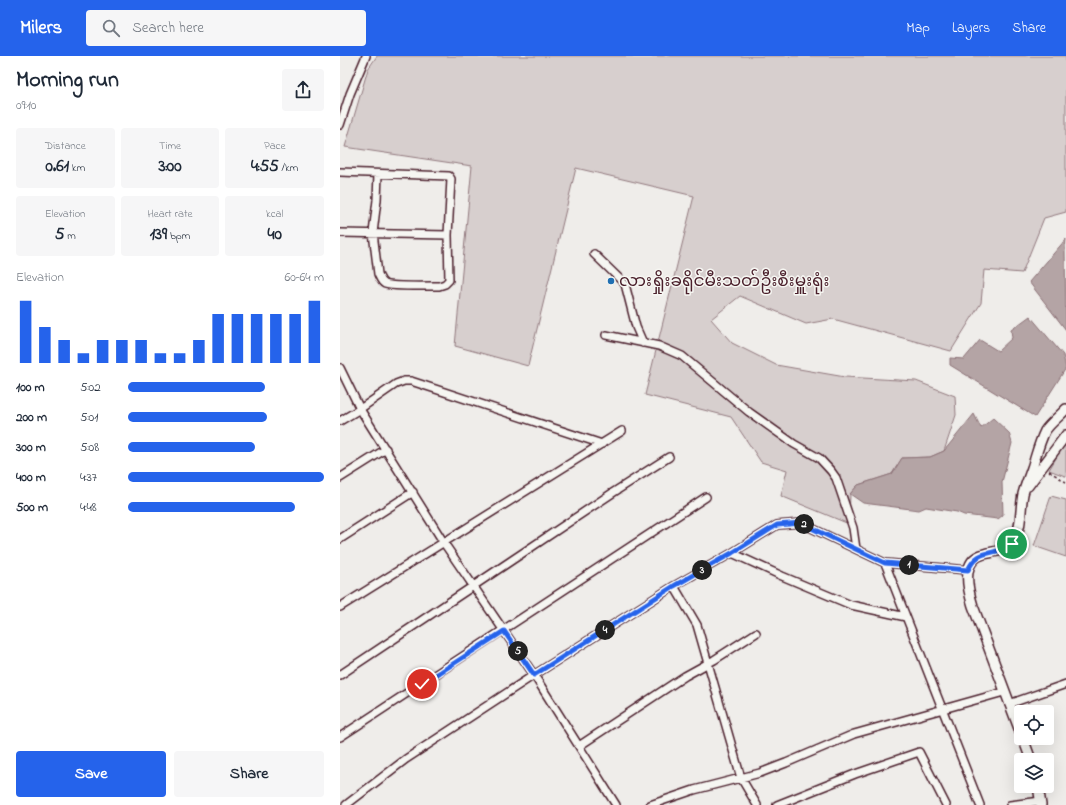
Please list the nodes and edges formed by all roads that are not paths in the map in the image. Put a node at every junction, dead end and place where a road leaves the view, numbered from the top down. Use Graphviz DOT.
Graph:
graph roads {
  1 [pos="366,56"];
  2 [pos="341,121"];
  3 [pos="340,172"];
  4 [pos="378,174"];
  5 [pos="340,233"];
  6 [pos="373,233"];
  7 [pos="448,235"];
  8 [pos="594,254"];
  9 [pos="606,335"];
  10 [pos="643,343"];
  11 [pos="340,368"];
  12 [pos="360,409"];
  13 [pos="1066,409"];
  14 [pos="340,421"];
  15 [pos="622,432"];
  16 [pos="1066,435"];
  17 [pos="602,444"];
  18 [pos="386,449"];
  19 [pos="669,457"];
  20 [pos="340,478"];
  21 [pos="413,492"];
  22 [pos="1023,494"];
  23 [pos="706,498"];
  24 [pos="340,539"];
  25 [pos="444,543"];
  26 [pos="856,549"];
  27 [pos="732,553"];
  28 [pos="885,563"];
  29 [pos="968,570"];
  30 [pos="473,586"];
  31 [pos="674,586"];
  32 [pos="340,607"];
  33 [pos="906,617"];
  34 [pos="504,631"];
  35 [pos="756,633"];
  36 [pos="707,663"];
  37 [pos="340,674"];
  38 [pos="534,675"];
  39 [pos="1066,684"];
  40 [pos="1004,692"];
  41 [pos="1009,704"];
  42 [pos="942,709"];
  43 [pos="1014,716"];
  44 [pos="340,737"];
  45 [pos="579,746"];
  46 [pos="741,778"];
  47 [pos="1039,793"];
  48 [pos="1041,803"];
  49 [pos="346,805"];
  50 [pos="616,805"];
  51 [pos="650,805"];
  52 [pos="758,805"];
  53 [pos="777,805"];
  54 [pos="946,805"];
  55 [pos="980,805"];
  56 [pos="1010,805"];
  1 -- 2 [label="street"];
  3 -- 4 [label="street"];
  4 -- 6 [label="street"];
  4 -- 7 [label="street"];
  5 -- 6 [label="street"];
  6 -- 7 [label="street"];
  6 -- 7 [label="street"];
  8 -- 10 [label="street"];
  9 -- 10 [label="street"];
  10 -- 26 [label="street"];
  11 -- 12 [label="street"];
  12 -- 14 [label="street"];
  12 -- 17 [label="street"];
  12 -- 18 [label="street"];
  13 -- 22 [label="main road"];
  15 -- 17 [label="street"];
  16 -- 22 [label="main road"];
  17 -- 25 [label="street"];
  18 -- 20 [label="street"];
  18 -- 21 [label="street"];
  19 -- 30 [label="street"];
  21 -- 24 [label="street"];
  21 -- 25 [label="street"];
  22 -- 29 [label="main road"];
  23 -- 34 [label="street"];
  25 -- 30 [label="street"];
  25 -- 32 [label="street"];
  26 -- 27 [label="street"];
  26 -- 28 [label="street"];
  27 -- 31 [label="street"];
  27 -- 33 [label="street"];
  28 -- 29 [label="street"];
  28 -- 33 [label="street"];
  29 -- 40 [label="main road"];
  30 -- 34 [label="street"];
  30 -- 37 [label="street"];
  31 -- 36 [label="street"];
  31 -- 38 [label="street"];
  33 -- 42 [label="street"];
  34 -- 38 [label="street"];
  34 -- 44 [label="street"];
  35 -- 36 [label="street"];
  36 -- 45 [label="street"];
  36 -- 46 [label="street"];
  38 -- 45 [label="street"];
  38 -- 49 [label="street"];
  39 -- 41 [label="street"];
  40 -- 41 [label="main road"];
  40 -- 42 [label="street"];
  41 -- 43 [label="main road"];
  42 -- 46 [label="street"];
  42 -- 55 [label="street"];
  45 -- 50 [label="street"];
  46 -- 51 [label="street"];
  46 -- 52 [label="street"];
  47 -- 48 [label="main road"];
  48 -- 56 [label="street"];
  53 -- 54 [label="street"];
}
